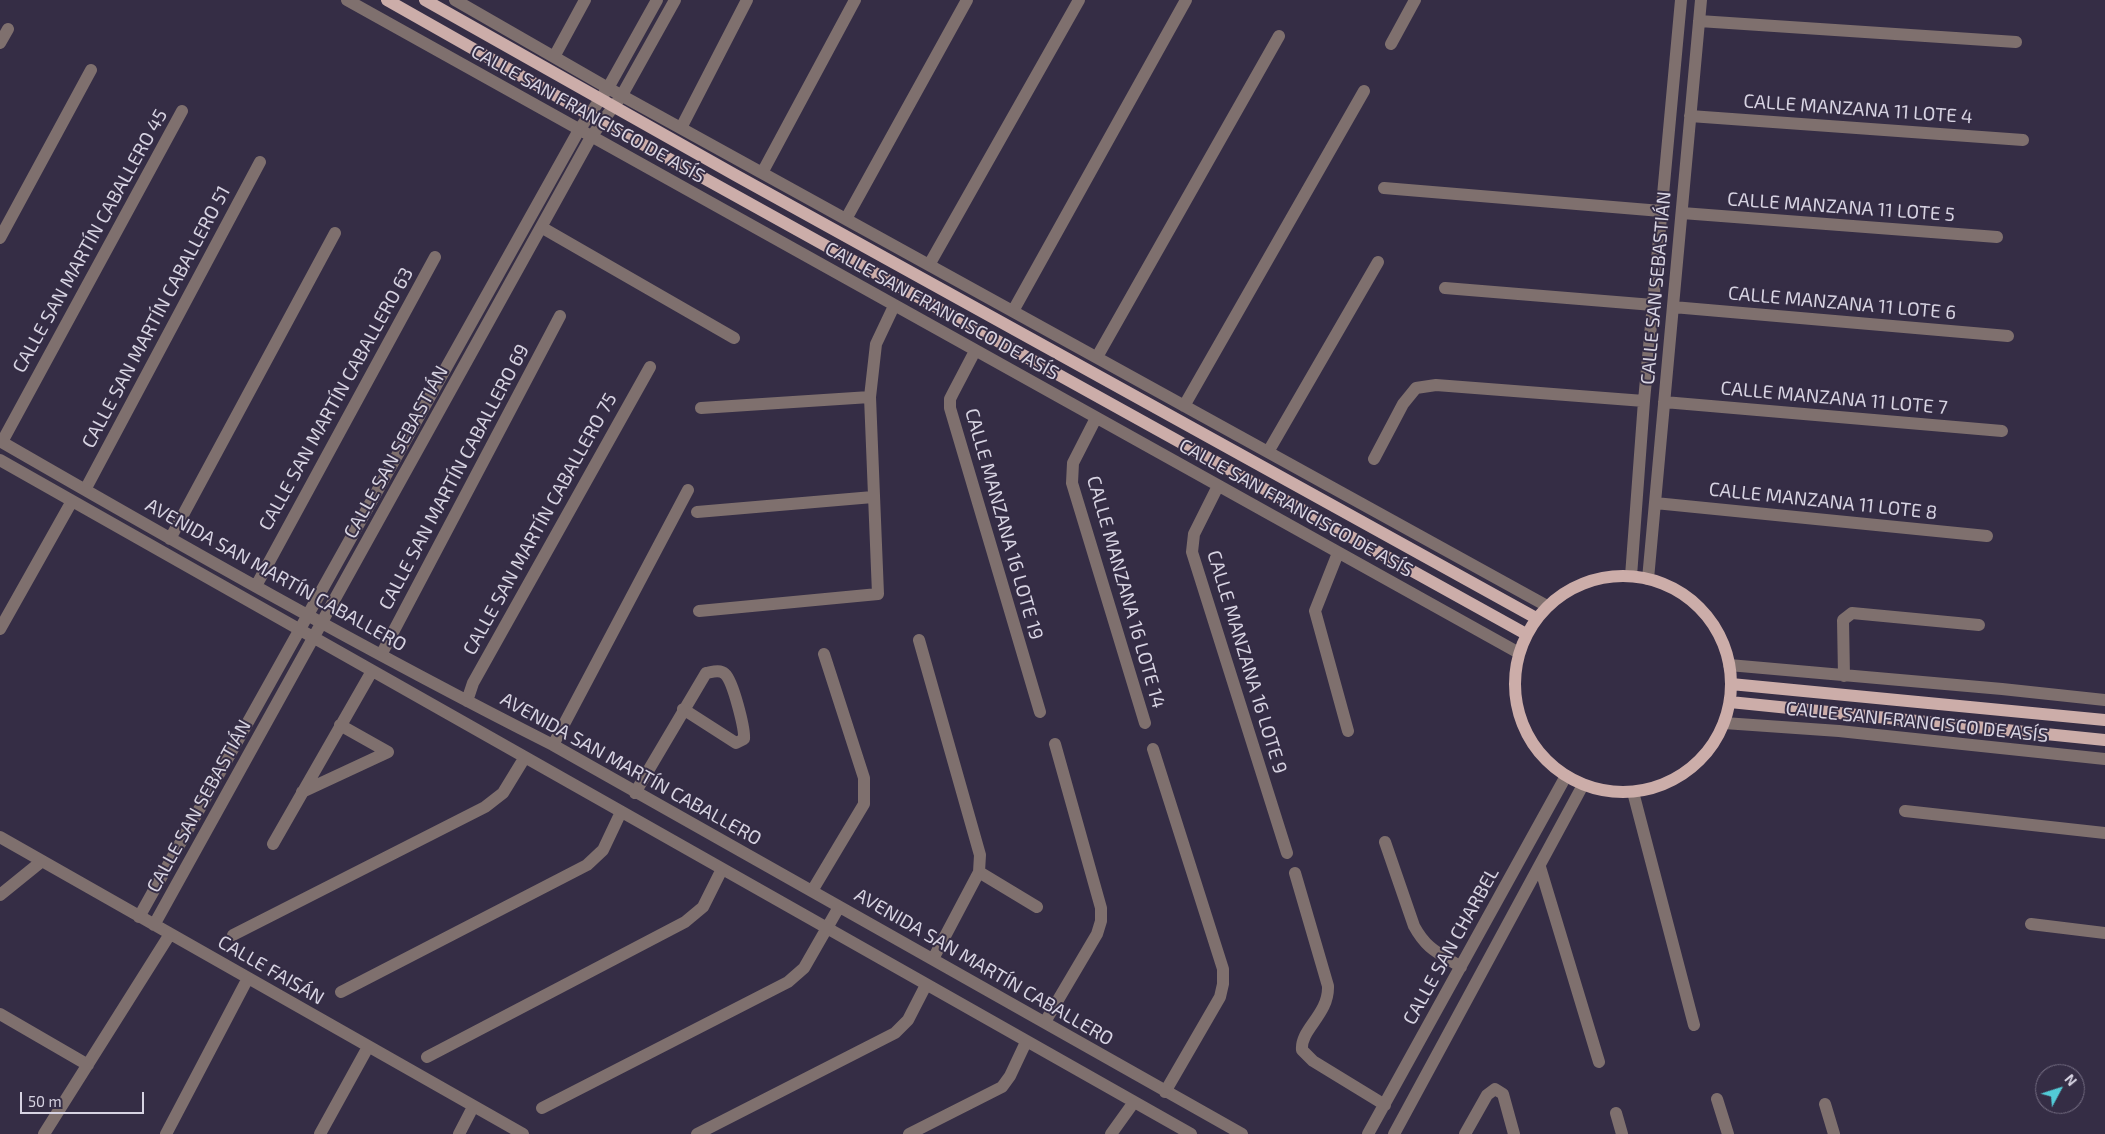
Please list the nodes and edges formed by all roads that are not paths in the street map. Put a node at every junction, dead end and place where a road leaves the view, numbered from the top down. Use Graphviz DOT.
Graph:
graph roads {
  1 [pos="348,0"];
  2 [pos="387,0"];
  3 [pos="425,0"];
  4 [pos="455,0"];
  5 [pos="584,0"];
  6 [pos="657,0"];
  7 [pos="675,0"];
  8 [pos="747,0"];
  9 [pos="855,0"];
  10 [pos="966,0"];
  11 [pos="1078,0"];
  12 [pos="1186,0"];
  13 [pos="1415,0"];
  14 [pos="1681,0"];
  15 [pos="1701,0"];
  16 [pos="469,3"];
  17 [pos="1699,21"];
  18 [pos="8,29"];
  19 [pos="1279,36"];
  20 [pos="2016,42"];
  21 [pos="0,43"];
  22 [pos="1390,44"];
  23 [pos="554,56"];
  24 [pos="91,70"];
  25 [pos="608,88"];
  26 [pos="1364,91"];
  27 [pos="622,95"];
  28 [pos="600,100"];
  29 [pos="613,107"];
  30 [pos="182,111"];
  31 [pos="590,115"];
  32 [pos="1690,116"];
  33 [pos="602,122"];
  34 [pos="681,128"];
  35 [pos="579,130"];
  36 [pos="591,137"];
  37 [pos="2023,140"];
  38 [pos="260,162"];
  39 [pos="762,172"];
  40 [pos="1384,188"];
  41 [pos="1662,211"];
  42 [pos="1682,213"];
  43 [pos="846,218"];
  44 [pos="541,228"];
  45 [pos="336,233"];
  46 [pos="1997,237"];
  47 [pos="0,238"];
  48 [pos="435,257"];
  49 [pos="1378,262"];
  50 [pos="929,265"];
  51 [pos="1445,288"];
  52 [pos="1653,305"];
  53 [pos="894,306"];
  54 [pos="1673,307"];
  55 [pos="1013,311"];
  56 [pos="560,316"];
  57 [pos="2008,336"];
  58 [pos="734,338"];
  59 [pos="974,351"];
  60 [pos="1097,357"];
  61 [pos="650,367"];
  62 [pos="870,397"];
  63 [pos="1644,401"];
  64 [pos="1664,402"];
  65 [pos="1184,406"];
  66 [pos="701,408"];
  67 [pos="1096,418"];
  68 [pos="2002,431"];
  69 [pos="1,442"];
  70 [pos="1268,452"];
  71 [pos="1374,459"];
  72 [pos="0,460"];
  73 [pos="1218,486"];
  74 [pos="85,490"];
  75 [pos="688,490"];
  76 [pos="873,497"];
  77 [pos="72,501"];
  78 [pos="1655,503"];
  79 [pos="697,512"];
  80 [pos="1986,536"];
  81 [pos="170,539"];
  82 [pos="1338,553"];
  83 [pos="1631,576"];
  84 [pos="1648,579"];
  85 [pos="256,586"];
  86 [pos="1547,606"];
  87 [pos="699,611"];
  88 [pos="309,616"];
  89 [pos="1536,618"];
  90 [pos="322,623"];
  91 [pos="1979,625"];
  92 [pos="0,629"];
  93 [pos="300,630"];
  94 [pos="1526,634"];
  95 [pos="314,638"];
  96 [pos="919,640"];
  97 [pos="1519,653"];
  98 [pos="381,654"];
  99 [pos="824,654"];
  100 [pos="1730,665"];
  101 [pos="372,671"];
  102 [pos="1844,676"];
  103 [pos="1731,684"];
  104 [pos="2105,700"];
  105 [pos="467,701"];
  106 [pos="1730,702"];
  107 [pos="683,709"];
  108 [pos="1040,712"];
  109 [pos="2105,720"];
  110 [pos="1145,723"];
  111 [pos="1724,723"];
  112 [pos="340,725"];
  113 [pos="1348,731"];
  114 [pos="2105,740"];
  115 [pos="1055,744"];
  116 [pos="553,745"];
  117 [pos="1154,749"];
  118 [pos="525,757"];
  119 [pos="2105,759"];
  120 [pos="1566,776"];
  121 [pos="1583,785"];
  122 [pos="302,792"];
  123 [pos="1633,792"];
  124 [pos="635,793"];
  125 [pos="1905,811"];
  126 [pos="622,812"];
  127 [pos="2105,833"];
  128 [pos="0,837"];
  129 [pos="1385,842"];
  130 [pos="273,844"];
  131 [pos="1287,853"];
  132 [pos="42,861"];
  133 [pos="1540,867"];
  134 [pos="722,869"];
  135 [pos="979,872"];
  136 [pos="1295,873"];
  137 [pos="812,891"];
  138 [pos="0,895"];
  139 [pos="839,906"];
  140 [pos="1037,907"];
  141 [pos="139,917"];
  142 [pos="2031,924"];
  143 [pos="154,925"];
  144 [pos="827,929"];
  145 [pos="2105,933"];
  146 [pos="170,934"];
  147 [pos="234,935"];
  148 [pos="933,959"];
  149 [pos="1461,967"];
  150 [pos="248,978"];
  151 [pos="926,985"];
  152 [pos="342,992"];
  153 [pos="0,1014"];
  154 [pos="1045,1022"];
  155 [pos="1694,1025"];
  156 [pos="1026,1042"];
  157 [pos="368,1047"];
  158 [pos="427,1057"];
  159 [pos="1599,1062"];
  160 [pos="88,1065"];
  161 [pos="1164,1092"];
  162 [pos="1717,1099"];
  163 [pos="1134,1102"];
  164 [pos="1825,1104"];
  165 [pos="1385,1105"];
  166 [pos="473,1107"];
  167 [pos="542,1108"];
  168 [pos="1616,1113"];
  169 [pos="44,1134"];
  170 [pos="166,1134"];
  171 [pos="320,1134"];
  172 [pos="459,1134"];
  173 [pos="523,1134"];
  174 [pos="697,1134"];
  175 [pos="909,1134"];
  176 [pos="1111,1134"];
  177 [pos="1191,1134"];
  178 [pos="1242,1134"];
  179 [pos="1368,1134"];
  180 [pos="1394,1134"];
  181 [pos="1465,1134"];
  182 [pos="1514,1134"];
  183 [pos="1622,1134"];
  184 [pos="1728,1134"];
  185 [pos="1834,1134"];
  1 -- 35 [label="street, CALLE SAN FRANCISCO DE ASÍS"];
  2 -- 31 [label="main road, CALLE SAN FRANCISCO DE ASÍS"];
  3 -- 28 [label="main road, CALLE SAN FRANCISCO DE ASÍS"];
  4 -- 16 [label="street, CALLE SAN FRANCISCO DE ASÍS"];
  5 -- 23 [label="street"];
  6 -- 25 [label="street, CALLE SAN SEBASTIÁN"];
  7 -- 27 [label="street, CALLE SAN SEBASTIÁN"];
  8 -- 34 [label="street"];
  9 -- 39 [label="street"];
  10 -- 43 [label="street"];
  11 -- 50 [label="street"];
  12 -- 55 [label="street"];
  13 -- 22 [label="street"];
  14 -- 41 [label="street, CALLE SAN SEBASTIÁN"];
  15 -- 17 [label="street, CALLE SAN SEBASTIÁN"];
  16 -- 23 [label="street, CALLE SAN FRANCISCO DE ASÍS"];
  17 -- 20 [label="street"];
  17 -- 32 [label="street, CALLE SAN SEBASTIÁN"];
  18 -- 21 [label="street"];
  19 -- 60 [label="street"];
  23 -- 25 [label="street, CALLE SAN FRANCISCO DE ASÍS"];
  24 -- 47 [label="street"];
  25 -- 27 [label="street, CALLE SAN FRANCISCO DE ASÍS"];
  25 -- 28 [label="street, CALLE SAN SEBASTIÁN"];
  26 -- 65 [label="street"];
  27 -- 29 [label="street, CALLE SAN SEBASTIÁN"];
  27 -- 34 [label="street, CALLE SAN FRANCISCO DE ASÍS"];
  28 -- 29 [label="main road, CALLE SAN FRANCISCO DE ASÍS"];
  28 -- 31 [label="street, CALLE SAN SEBASTIÁN"];
  29 -- 33 [label="street, CALLE SAN SEBASTIÁN"];
  29 -- 89 [label="main road, CALLE SAN FRANCISCO DE ASÍS"];
  30 -- 69 [label="street, CALLE SAN MARTÍN CABALLERO 45"];
  31 -- 33 [label="main road, CALLE SAN FRANCISCO DE ASÍS"];
  31 -- 35 [label="street, CALLE SAN SEBASTIÁN"];
  32 -- 37 [label="street, CALLE MANZANA 11 LOTE 4"];
  32 -- 42 [label="street, CALLE SAN SEBASTIÁN"];
  33 -- 36 [label="street, CALLE SAN SEBASTIÁN"];
  33 -- 94 [label="main road, CALLE SAN FRANCISCO DE ASÍS"];
  34 -- 39 [label="street, CALLE SAN FRANCISCO DE ASÍS"];
  35 -- 36 [label="street, CALLE SAN FRANCISCO DE ASÍS"];
  35 -- 88 [label="street, CALLE SAN SEBASTIÁN"];
  36 -- 44 [label="street, CALLE SAN SEBASTIÁN"];
  36 -- 53 [label="street, CALLE SAN FRANCISCO DE ASÍS"];
  38 -- 74 [label="street, CALLE SAN MARTÍN CABALLERO 51"];
  39 -- 43 [label="street, CALLE SAN FRANCISCO DE ASÍS"];
  40 -- 41 [label="street"];
  41 -- 52 [label="street, CALLE SAN SEBASTIÁN"];
  42 -- 46 [label="street, CALLE MANZANA 11 LOTE 5"];
  42 -- 54 [label="street, CALLE SAN SEBASTIÁN"];
  43 -- 50 [label="street, CALLE SAN FRANCISCO DE ASÍS"];
  44 -- 58 [label="street"];
  44 -- 90 [label="street, CALLE SAN SEBASTIÁN"];
  45 -- 81 [label="street"];
  48 -- 85 [label="street, CALLE SAN MARTÍN CABALLERO 63"];
  49 -- 70 [label="street"];
  50 -- 55 [label="street, CALLE SAN FRANCISCO DE ASÍS"];
  51 -- 52 [label="street"];
  52 -- 63 [label="street, CALLE SAN SEBASTIÁN"];
  53 -- 59 [label="street, CALLE SAN FRANCISCO DE ASÍS"];
  53 -- 62 [label="street"];
  54 -- 57 [label="street, CALLE MANZANA 11 LOTE 6"];
  54 -- 64 [label="street, CALLE SAN SEBASTIÁN"];
  55 -- 60 [label="street, CALLE SAN FRANCISCO DE ASÍS"];
  56 -- 98 [label="street, CALLE SAN MARTÍN CABALLERO 69"];
  59 -- 67 [label="street, CALLE SAN FRANCISCO DE ASÍS"];
  59 -- 108 [label="street, CALLE MANZANA 16 LOTE 19"];
  60 -- 65 [label="street, CALLE SAN FRANCISCO DE ASÍS"];
  61 -- 105 [label="street, CALLE SAN MARTÍN CABALLERO 75"];
  62 -- 66 [label="street"];
  62 -- 76 [label="street"];
  63 -- 71 [label="street"];
  63 -- 83 [label="street, CALLE SAN SEBASTIÁN"];
  64 -- 68 [label="street, CALLE MANZANA 11 LOTE 7"];
  64 -- 78 [label="street, CALLE SAN SEBASTIÁN"];
  65 -- 70 [label="street, CALLE SAN FRANCISCO DE ASÍS"];
  67 -- 73 [label="street, CALLE SAN FRANCISCO DE ASÍS"];
  67 -- 110 [label="street, CALLE MANZANA 16 LOTE 14"];
  69 -- 74 [label="street, AVENIDA SAN MARTÍN CABALLERO"];
  70 -- 86 [label="street, CALLE SAN FRANCISCO DE ASÍS"];
  72 -- 77 [label="street, AVENIDA SAN MARTÍN CABALLERO"];
  73 -- 82 [label="street, CALLE SAN FRANCISCO DE ASÍS"];
  73 -- 131 [label="street, CALLE MANZANA 16 LOTE 9"];
  74 -- 81 [label="street, AVENIDA SAN MARTÍN CABALLERO"];
  75 -- 116 [label="street"];
  76 -- 79 [label="street"];
  76 -- 87 [label="street"];
  77 -- 92 [label="street"];
  77 -- 93 [label="street, AVENIDA SAN MARTÍN CABALLERO"];
  78 -- 80 [label="street, CALLE MANZANA 11 LOTE 8"];
  78 -- 84 [label="street, CALLE SAN SEBASTIÁN"];
  81 -- 85 [label="street, AVENIDA SAN MARTÍN CABALLERO"];
  82 -- 97 [label="street, CALLE SAN FRANCISCO DE ASÍS"];
  82 -- 113 [label="street"];
  83 -- 84 [label="main road"];
  83 -- 86 [label="main road"];
  84 -- 100 [label="main road"];
  85 -- 88 [label="street, AVENIDA SAN MARTÍN CABALLERO"];
  86 -- 89 [label="main road"];
  88 -- 90 [label="street, AVENIDA SAN MARTÍN CABALLERO"];
  88 -- 93 [label="street, CALLE SAN SEBASTIÁN"];
  89 -- 94 [label="main road"];
  90 -- 95 [label="street, CALLE SAN SEBASTIÁN"];
  90 -- 98 [label="street, AVENIDA SAN MARTÍN CABALLERO"];
  91 -- 102 [label="street"];
  93 -- 95 [label="street, AVENIDA SAN MARTÍN CABALLERO"];
  93 -- 141 [label="street, CALLE SAN SEBASTIÁN"];
  94 -- 97 [label="main road"];
  95 -- 101 [label="street, AVENIDA SAN MARTÍN CABALLERO"];
  95 -- 143 [label="street, CALLE SAN SEBASTIÁN"];
  96 -- 135 [label="street"];
  97 -- 120 [label="main road"];
  98 -- 105 [label="street, AVENIDA SAN MARTÍN CABALLERO"];
  99 -- 137 [label="street"];
  100 -- 102 [label="street, CALLE SAN FRANCISCO DE ASÍS"];
  100 -- 103 [label="main road"];
  101 -- 112 [label="street"];
  101 -- 118 [label="street, AVENIDA SAN MARTÍN CABALLERO"];
  102 -- 104 [label="street, CALLE SAN FRANCISCO DE ASÍS"];
  103 -- 106 [label="main road"];
  103 -- 109 [label="main road, CALLE SAN FRANCISCO DE ASÍS"];
  105 -- 116 [label="street, AVENIDA SAN MARTÍN CABALLERO"];
  106 -- 111 [label="main road"];
  106 -- 114 [label="main road, CALLE SAN FRANCISCO DE ASÍS"];
  107 -- 107 [label="street"];
  107 -- 124 [label="street"];
  111 -- 119 [label="street, CALLE SAN FRANCISCO DE ASÍS"];
  111 -- 123 [label="main road"];
  112 -- 122 [label="street"];
  112 -- 122 [label="street"];
  115 -- 154 [label="street"];
  116 -- 124 [label="street, AVENIDA SAN MARTÍN CABALLERO"];
  117 -- 161 [label="street"];
  118 -- 126 [label="street, AVENIDA SAN MARTÍN CABALLERO"];
  118 -- 147 [label="street"];
  120 -- 121 [label="main road"];
  120 -- 149 [label="street, CALLE SAN CHARBEL"];
  121 -- 123 [label="main road"];
  121 -- 133 [label="street"];
  122 -- 130 [label="street"];
  123 -- 155 [label="street"];
  124 -- 137 [label="street, AVENIDA SAN MARTÍN CABALLERO"];
  125 -- 127 [label="street"];
  126 -- 134 [label="street, AVENIDA SAN MARTÍN CABALLERO"];
  126 -- 152 [label="street"];
  128 -- 132 [label="street, CALLE FAISÁN"];
  129 -- 149 [label="street"];
  132 -- 138 [label="street"];
  132 -- 141 [label="street, CALLE FAISÁN"];
  133 -- 159 [label="street"];
  133 -- 180 [label="street"];
  134 -- 144 [label="street, AVENIDA SAN MARTÍN CABALLERO"];
  134 -- 158 [label="street"];
  135 -- 140 [label="street"];
  135 -- 148 [label="street"];
  136 -- 165 [label="street"];
  137 -- 139 [label="street, AVENIDA SAN MARTÍN CABALLERO"];
  139 -- 144 [label="street"];
  139 -- 148 [label="street, AVENIDA SAN MARTÍN CABALLERO"];
  141 -- 143 [label="street, CALLE FAISÁN"];
  142 -- 145 [label="street"];
  143 -- 146 [label="street, CALLE FAISÁN"];
  144 -- 151 [label="street, AVENIDA SAN MARTÍN CABALLERO"];
  144 -- 167 [label="street"];
  146 -- 150 [label="street, CALLE FAISÁN"];
  146 -- 160 [label="street"];
  148 -- 154 [label="street, AVENIDA SAN MARTÍN CABALLERO"];
  149 -- 165 [label="street, CALLE SAN CHARBEL"];
  150 -- 157 [label="street, CALLE FAISÁN"];
  150 -- 170 [label="street"];
  151 -- 156 [label="street, AVENIDA SAN MARTÍN CABALLERO"];
  151 -- 174 [label="street"];
  153 -- 160 [label="street"];
  154 -- 161 [label="street, AVENIDA SAN MARTÍN CABALLERO"];
  156 -- 163 [label="street, AVENIDA SAN MARTÍN CABALLERO"];
  156 -- 175 [label="street"];
  157 -- 166 [label="street, CALLE FAISÁN"];
  157 -- 171 [label="street"];
  160 -- 169 [label="street"];
  161 -- 178 [label="street, AVENIDA SAN MARTÍN CABALLERO"];
  162 -- 184 [label="street"];
  163 -- 176 [label="street"];
  163 -- 177 [label="street, AVENIDA SAN MARTÍN CABALLERO"];
  164 -- 185 [label="street"];
  165 -- 179 [label="street, CALLE SAN CHARBEL"];
  166 -- 172 [label="street"];
  166 -- 173 [label="street, CALLE FAISÁN"];
  168 -- 183 [label="street"];
  181 -- 182 [label="street"];
}
